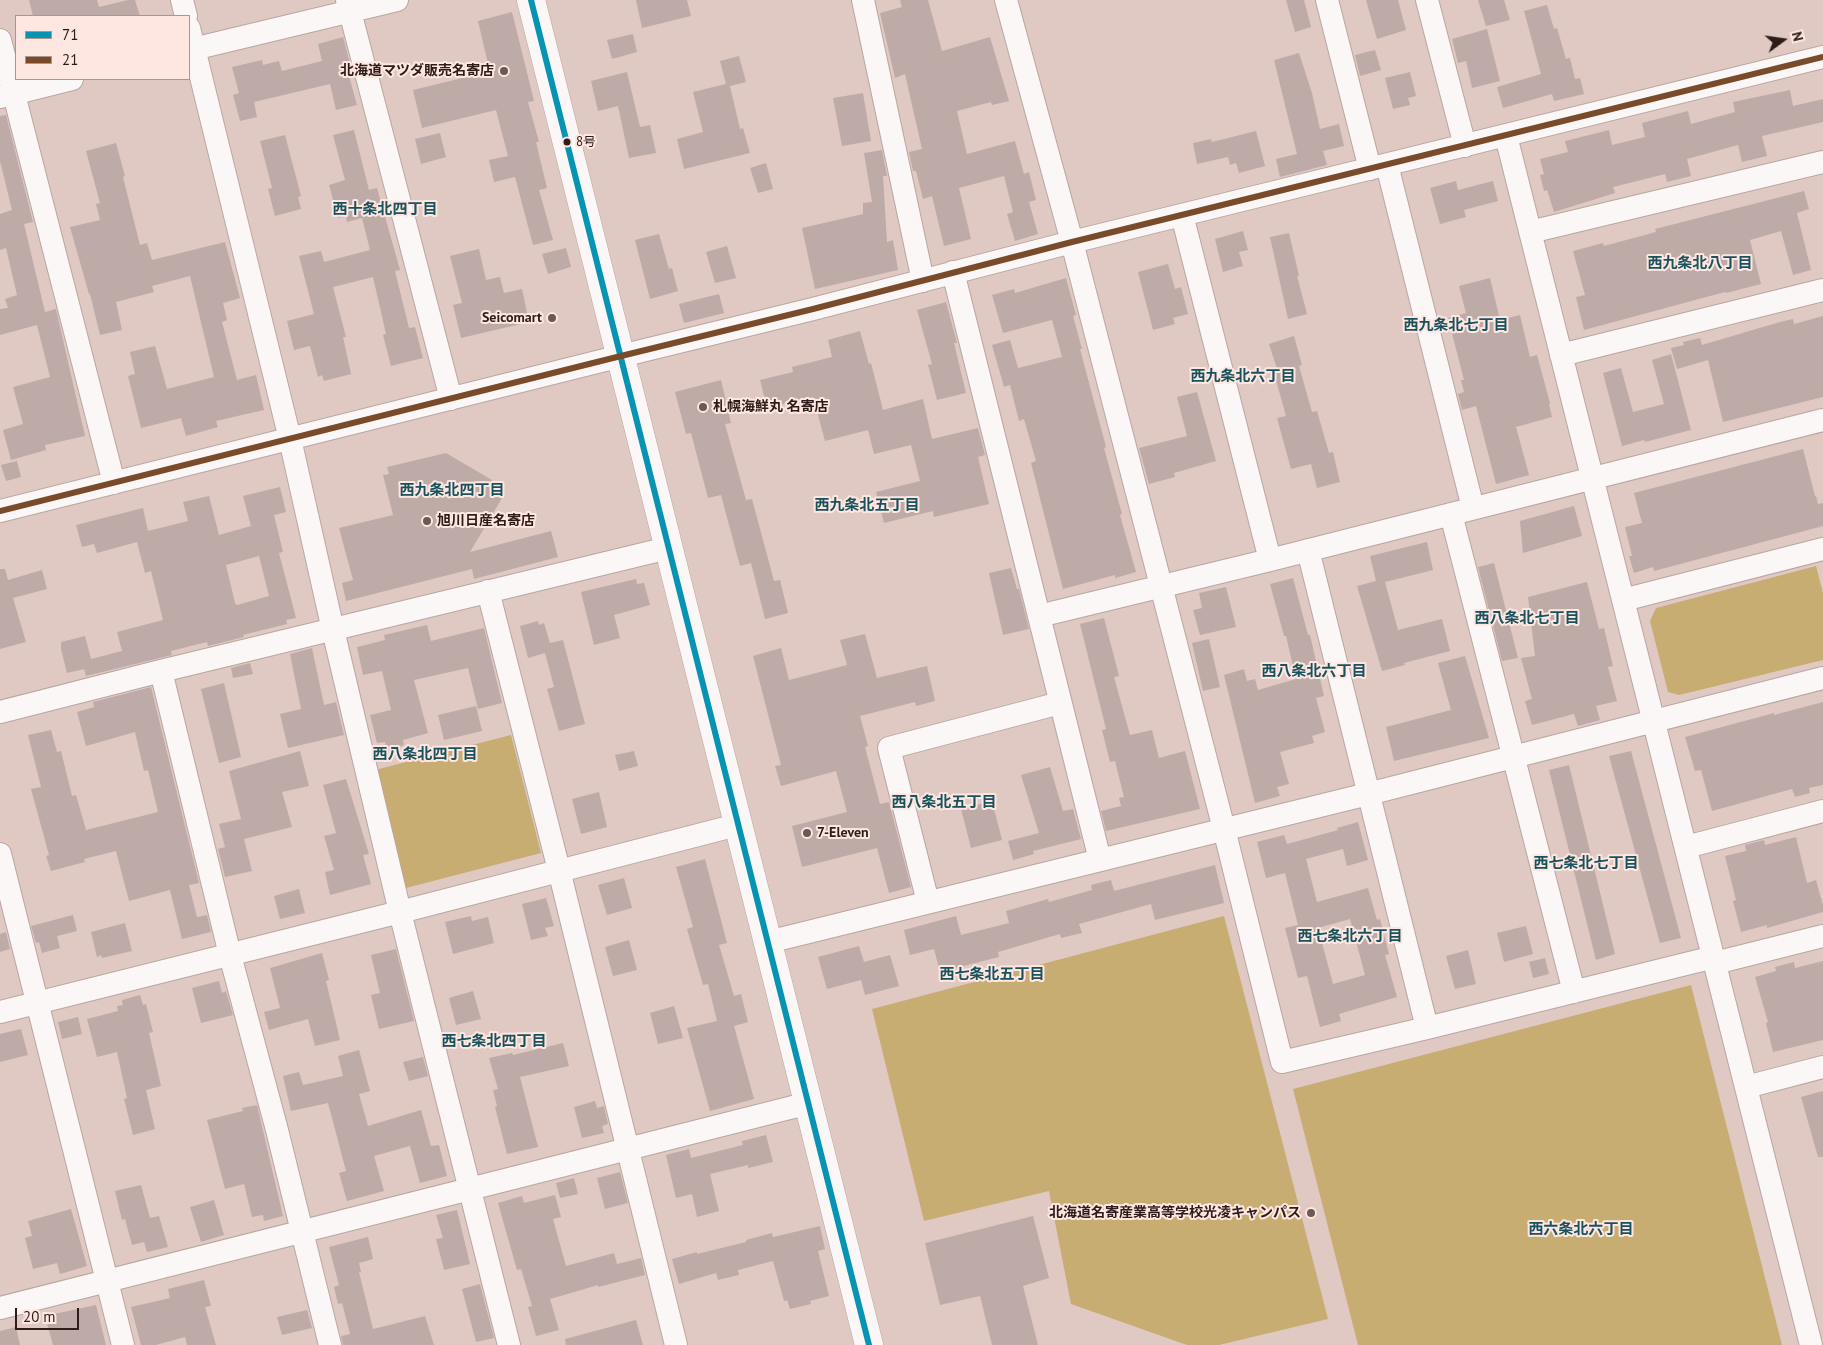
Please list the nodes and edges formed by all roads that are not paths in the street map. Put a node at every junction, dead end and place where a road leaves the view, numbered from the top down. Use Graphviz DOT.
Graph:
graph roads {
  1 [pos="182,0"];
  2 [pos="397,0"];
  3 [pos="531,0"];
  4 [pos="863,0"];
  5 [pos="1006,0"];
  6 [pos="1327,0"];
  7 [pos="1427,0"];
  8 [pos="349,6"];
  9 [pos="186,15"];
  10 [pos="0,40"];
  11 [pos="190,42"];
  12 [pos="1823,57"];
  13 [pos="68,80"];
  14 [pos="6,95"];
  15 [pos="1506,136"];
  16 [pos="1465,146"];
  17 [pos="1823,162"];
  18 [pos="1378,167"];
  19 [pos="1182,215"];
  20 [pos="1530,232"];
  21 [pos="1072,242"];
  22 [pos="953,272"];
  23 [pos="923,280"];
  24 [pos="1823,290"];
  25 [pos="1561,355"];
  26 [pos="621,356"];
  27 [pos="450,399"];
  28 [pos="1823,420"];
  29 [pos="290,439"];
  30 [pos="1592,478"];
  31 [pos="114,483"];
  32 [pos="0,511"];
  33 [pos="1462,511"];
  34 [pos="668,548"];
  35 [pos="1823,549"];
  36 [pos="1308,550"];
  37 [pos="1270,560"];
  38 [pos="1160,586"];
  39 [pos="488,591"];
  40 [pos="1623,600"];
  41 [pos="1039,616"];
  42 [pos="333,630"];
  43 [pos="161,671"];
  44 [pos="1823,678"];
  45 [pos="1060,704"];
  46 [pos="0,712"];
  47 [pos="1654,720"];
  48 [pos="1514,757"];
  49 [pos="1368,794"];
  50 [pos="1823,811"];
  51 [pos="737,825"];
  52 [pos="1224,829"];
  53 [pos="1686,847"];
  54 [pos="0,854"];
  55 [pos="1100,860"];
  56 [pos="559,870"];
  57 [pos="928,902"];
  58 [pos="400,912"];
  59 [pos="1823,936"];
  60 [pos="768,942"];
  61 [pos="230,955"];
  62 [pos="1714,960"];
  63 [pos="1574,992"];
  64 [pos="38,1003"];
  65 [pos="0,1012"];
  66 [pos="1427,1028"];
  67 [pos="1823,1067"];
  68 [pos="1746,1087"];
  69 [pos="809,1103"];
  70 [pos="628,1149"];
  71 [pos="471,1190"];
  72 [pos="302,1232"];
  73 [pos="106,1282"];
  74 [pos="0,1308"];
  75 [pos="123,1345"];
  76 [pos="330,1345"];
  77 [pos="509,1345"];
  78 [pos="676,1345"];
  79 [pos="869,1345"];
  80 [pos="1811,1345"];
  1 -- 9 [label="street"];
  2 -- 8 [label="street"];
  3 -- 26 [label="highway"];
  4 -- 23 [label="street"];
  5 -- 21 [label="street"];
  6 -- 18 [label="street"];
  7 -- 16 [label="street"];
  8 -- 11 [label="street"];
  8 -- 27 [label="street"];
  10 -- 14 [label="street"];
  11 -- 29 [label="street"];
  12 -- 15 [label="street"];
  13 -- 14 [label="street"];
  14 -- 31 [label="street"];
  15 -- 16 [label="street"];
  15 -- 20 [label="street"];
  16 -- 18 [label="street"];
  17 -- 20 [label="street"];
  18 -- 19 [label="street"];
  18 -- 33 [label="street"];
  19 -- 21 [label="street"];
  19 -- 37 [label="street"];
  20 -- 25 [label="street"];
  21 -- 22 [label="street"];
  21 -- 38 [label="street"];
  22 -- 23 [label="street"];
  22 -- 41 [label="street"];
  23 -- 26 [label="street"];
  24 -- 25 [label="street"];
  25 -- 30 [label="street"];
  26 -- 27 [label="street"];
  26 -- 34 [label="highway"];
  27 -- 29 [label="street"];
  28 -- 30 [label="street"];
  29 -- 31 [label="street"];
  29 -- 42 [label="street"];
  30 -- 33 [label="street"];
  30 -- 40 [label="street"];
  31 -- 32 [label="street"];
  33 -- 36 [label="street"];
  33 -- 48 [label="street"];
  34 -- 39 [label="street"];
  34 -- 51 [label="highway"];
  35 -- 40 [label="street"];
  36 -- 37 [label="street"];
  36 -- 49 [label="street"];
  37 -- 38 [label="street"];
  38 -- 41 [label="street"];
  38 -- 52 [label="street"];
  39 -- 42 [label="street"];
  39 -- 56 [label="street"];
  40 -- 47 [label="street"];
  41 -- 45 [label="street"];
  42 -- 43 [label="street"];
  42 -- 58 [label="street"];
  43 -- 46 [label="street"];
  43 -- 61 [label="street"];
  44 -- 47 [label="street"];
  45 -- 55 [label="street"];
  45 -- 57 [label="street"];
  47 -- 48 [label="street"];
  47 -- 53 [label="street"];
  48 -- 49 [label="street"];
  48 -- 63 [label="street"];
  49 -- 52 [label="street"];
  49 -- 66 [label="street"];
  50 -- 53 [label="street"];
  51 -- 56 [label="street"];
  51 -- 60 [label="highway"];
  52 -- 55 [label="street"];
  52 -- 66 [label="street"];
  53 -- 62 [label="street"];
  54 -- 64 [label="street"];
  55 -- 57 [label="street"];
  56 -- 58 [label="street"];
  56 -- 70 [label="street"];
  57 -- 60 [label="street"];
  58 -- 61 [label="street"];
  58 -- 71 [label="street"];
  59 -- 62 [label="street"];
  60 -- 69 [label="highway"];
  61 -- 64 [label="street"];
  61 -- 72 [label="street"];
  62 -- 63 [label="street"];
  62 -- 68 [label="street"];
  63 -- 66 [label="street"];
  64 -- 65 [label="street"];
  64 -- 73 [label="street"];
  67 -- 68 [label="street"];
  68 -- 80 [label="street"];
  69 -- 70 [label="street"];
  69 -- 79 [label="highway"];
  70 -- 71 [label="street"];
  70 -- 78 [label="street"];
  71 -- 72 [label="street"];
  71 -- 77 [label="street"];
  72 -- 73 [label="street"];
  72 -- 76 [label="street"];
  73 -- 74 [label="street"];
  73 -- 75 [label="street"];
}
